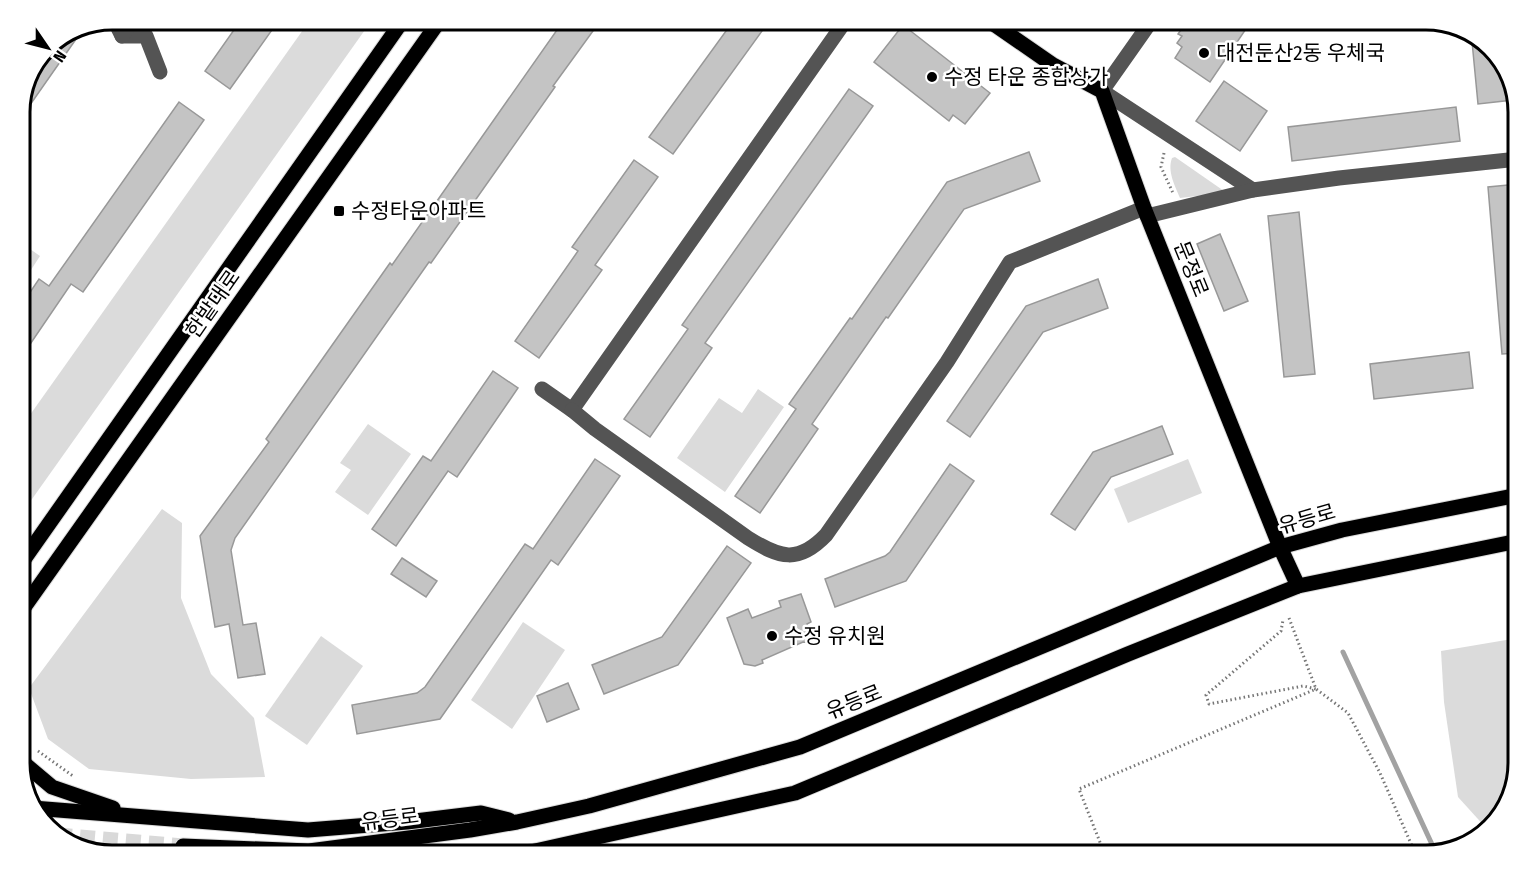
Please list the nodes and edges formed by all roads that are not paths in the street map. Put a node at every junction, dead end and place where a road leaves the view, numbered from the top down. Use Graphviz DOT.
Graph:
graph roads {
  1 [pos="119,30"];
  2 [pos="126,30"];
  3 [pos="396,30"];
  4 [pos="433,30"];
  5 [pos="839,30"];
  6 [pos="1002,30"];
  7 [pos="1145,30"];
  8 [pos="122,36"];
  9 [pos="160,72"];
  10 [pos="1102,91"];
  11 [pos="1508,160"];
  12 [pos="1253,190"];
  13 [pos="1146,212"];
  14 [pos="542,389"];
  15 [pos="572,410"];
  16 [pos="1508,497"];
  17 [pos="1508,543"];
  18 [pos="1280,547"];
  19 [pos="30,551"];
  20 [pos="1298,586"];
  21 [pos="30,599"];
  22 [pos="30,762"];
  23 [pos="44,809"];
  24 [pos="151,818"];
  25 [pos="518,822"];
  26 [pos="346,845"];
  27 [pos="563,845"];
  1 -- 8 [label="street"];
  2 -- 8 [label="street"];
  3 -- 19 [label="main road, 한밭대로"];
  4 -- 21 [label="main road, 한밭대로"];
  5 -- 15 [label="street"];
  6 -- 10 [label="main road"];
  7 -- 10 [label="street"];
  8 -- 9 [label="street"];
  10 -- 12 [label="street"];
  10 -- 13 [label="main road, 문정로"];
  11 -- 12 [label="street"];
  12 -- 13 [label="street"];
  13 -- 15 [label="street"];
  13 -- 18 [label="main road, 문정로"];
  14 -- 15 [label="street"];
  16 -- 18 [label="main road, 유등로"];
  17 -- 20 [label="main road"];
  18 -- 20 [label="main road, 문정로"];
  18 -- 25 [label="main road, 유등로"];
  20 -- 27 [label="main road"];
  22 -- 24 [label="main road"];
  23 -- 24 [label="main road"];
  24 -- 25 [label="main road"];
  25 -- 26 [label="main road, 유등로"];
}
